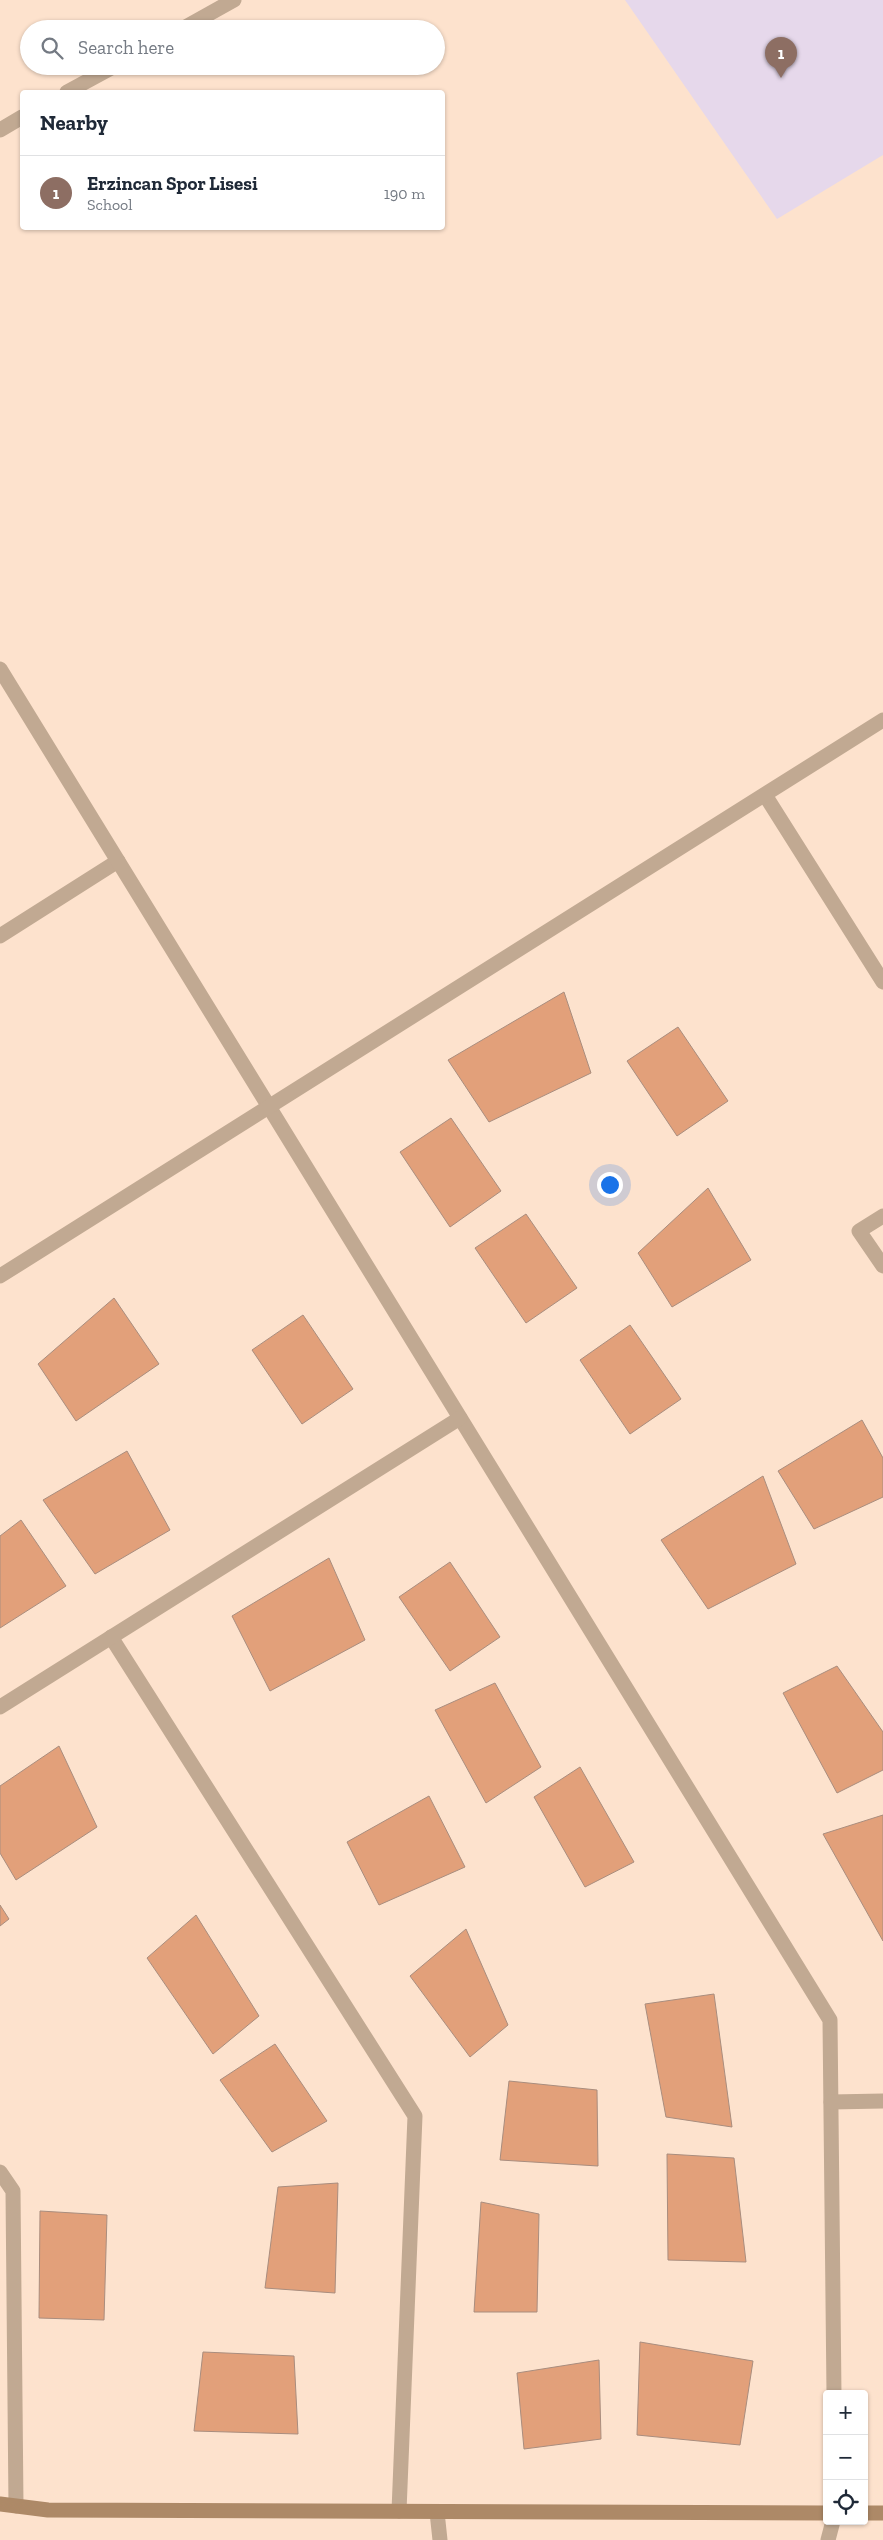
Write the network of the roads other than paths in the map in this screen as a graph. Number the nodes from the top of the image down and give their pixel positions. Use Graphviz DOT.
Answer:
graph roads {
  1 [pos="234,0"];
  2 [pos="198,20"];
  3 [pos="98,75"];
  4 [pos="71,90"];
  5 [pos="20,118"];
  6 [pos="0,130"];
  7 [pos="0,669"];
  8 [pos="883,720"];
  9 [pos="765,795"];
  10 [pos="118,861"];
  11 [pos="0,936"];
  12 [pos="883,982"];
  13 [pos="268,1106"];
  14 [pos="883,1216"];
  15 [pos="883,1266"];
  16 [pos="0,1276"];
  17 [pos="460,1418"];
  18 [pos="111,1637"];
  19 [pos="0,1707"];
  20 [pos="883,2101"];
  21 [pos="830,2102"];
  22 [pos="0,2172"];
  23 [pos="834,2390"];
  24 [pos="0,2504"];
  25 [pos="16,2506"];
  26 [pos="399,2511"];
  27 [pos="437,2512"];
  28 [pos="823,2513"];
  29 [pos="868,2513"];
  30 [pos="883,2513"];
  31 [pos="832,2525"];
  32 [pos="440,2540"];
  33 [pos="828,2540"];
  1 -- 2 [label="street"];
  3 -- 4 [label="street"];
  5 -- 6 [label="street"];
  7 -- 10 [label="street"];
  8 -- 9 [label="street"];
  9 -- 12 [label="street"];
  9 -- 13 [label="street"];
  10 -- 11 [label="street"];
  10 -- 13 [label="street"];
  13 -- 16 [label="street"];
  13 -- 17 [label="street"];
  14 -- 15 [label="street"];
  17 -- 18 [label="street"];
  17 -- 21 [label="street"];
  18 -- 19 [label="street"];
  18 -- 26 [label="street"];
  20 -- 21 [label="street"];
  21 -- 23 [label="street"];
  22 -- 25 [label="street"];
  24 -- 25 [label="street"];
  25 -- 26 [label="street"];
  26 -- 27 [label="street"];
  27 -- 28 [label="street"];
  27 -- 32 [label="street"];
  29 -- 30 [label="street"];
  31 -- 33 [label="street"];
}
